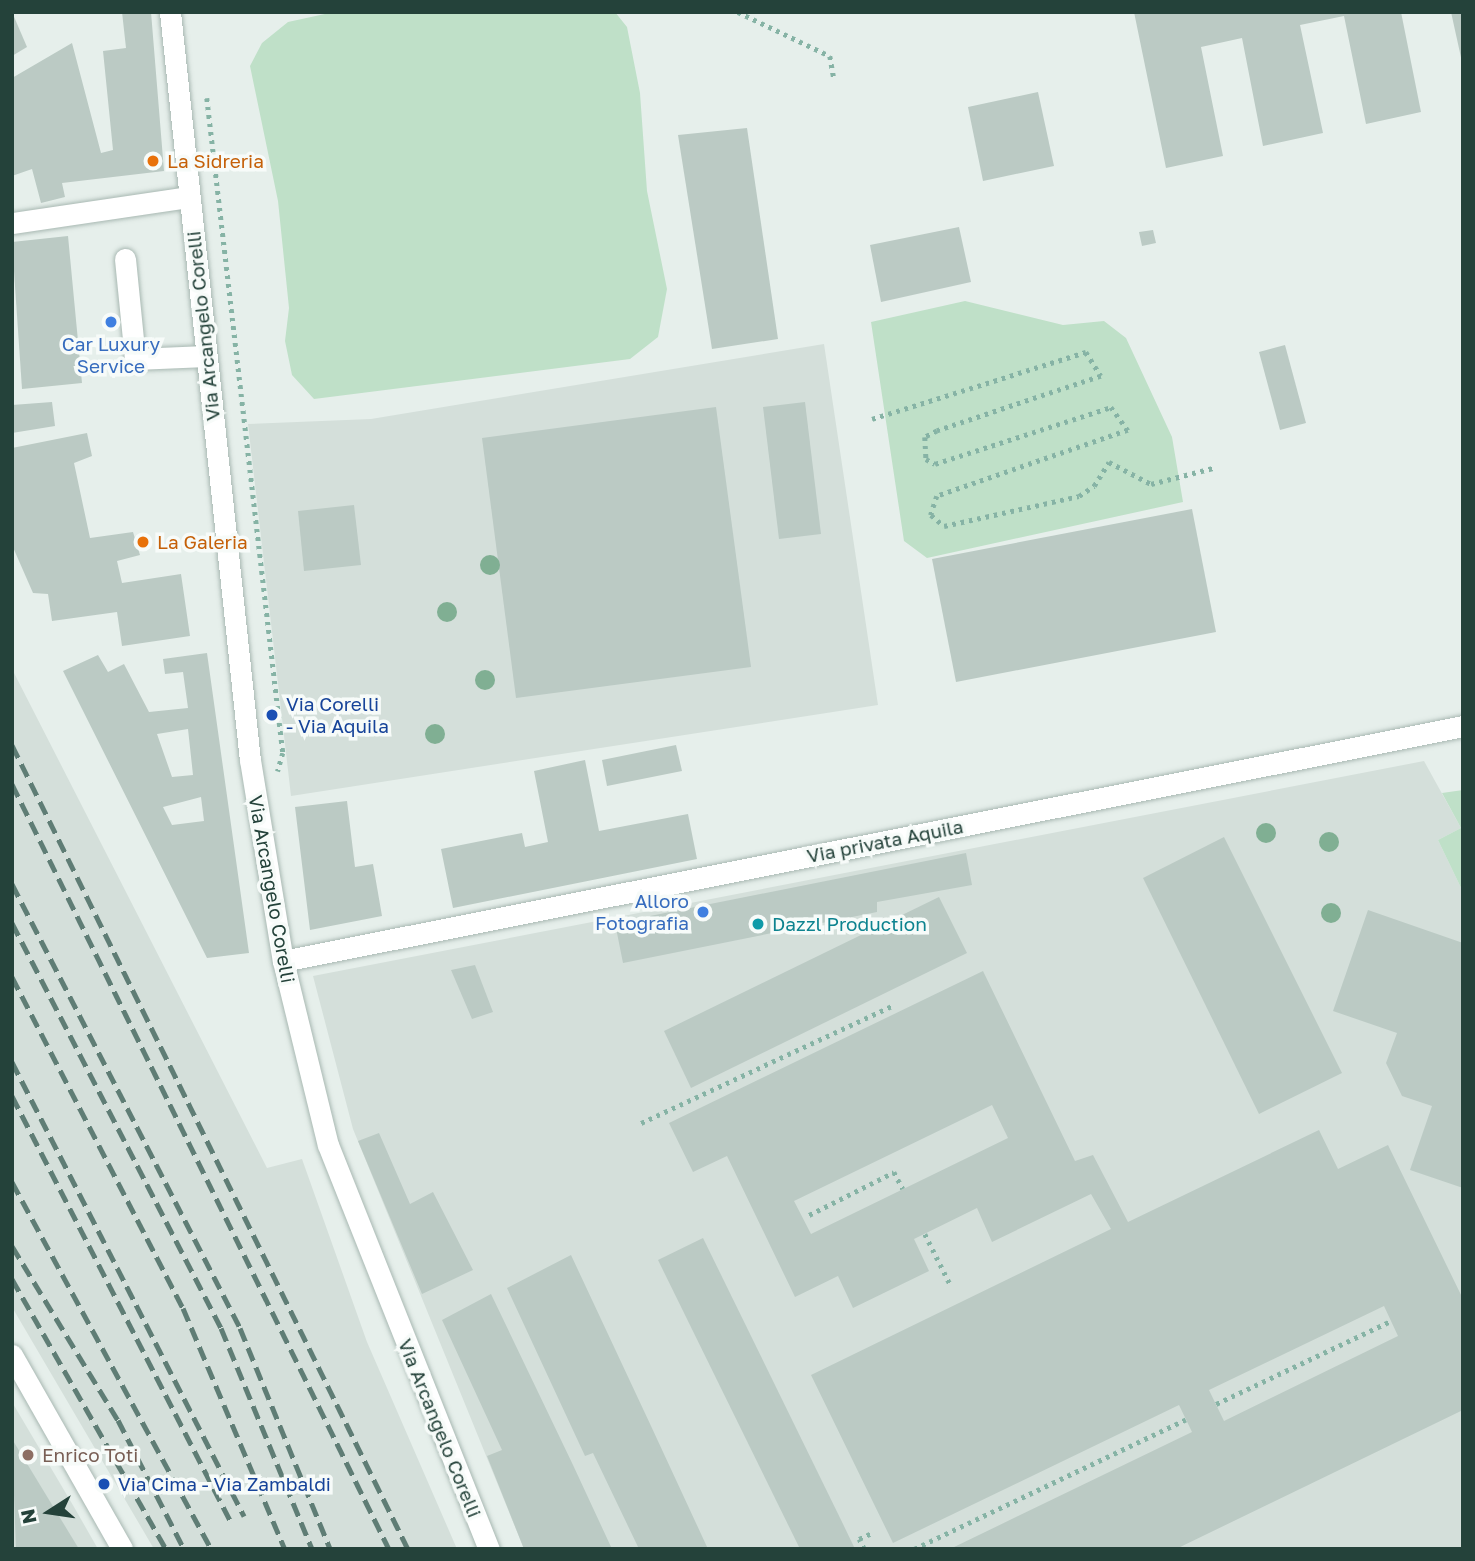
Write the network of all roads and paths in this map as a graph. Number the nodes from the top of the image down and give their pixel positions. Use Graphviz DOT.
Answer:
graph roads {
  1 [pos="738,12"];
  2 [pos="174,13"];
  3 [pos="834,79"];
  4 [pos="206,86"];
  5 [pos="189,197"];
  6 [pos="12,223"];
  7 [pos="125,259"];
  8 [pos="206,356"];
  9 [pos="872,419"];
  10 [pos="1213,468"];
  11 [pos="1463,726"];
  12 [pos="276,779"];
  13 [pos="283,961"];
  14 [pos="894,1005"];
  15 [pos="641,1123"];
  16 [pos="903,1189"];
  17 [pos="809,1215"];
  18 [pos="925,1234"];
  19 [pos="950,1284"];
  20 [pos="1391,1321"];
  21 [pos="12,1354"];
  22 [pos="1216,1404"];
  23 [pos="1186,1419"];
  24 [pos="872,1533"];
  25 [pos="122,1549"];
  26 [pos="489,1549"];
  27 [pos="864,1549"];
  28 [pos="914,1549"];
  1 -- 3 [label="path"];
  2 -- 5 [label="street, Via Arcangelo Corelli"];
  4 -- 12 [label="path"];
  5 -- 6 [label="street"];
  5 -- 8 [label="street, Via Arcangelo Corelli"];
  7 -- 8 [label="street"];
  8 -- 13 [label="street, Via Arcangelo Corelli"];
  9 -- 10 [label="path"];
  11 -- 13 [label="street, Via privata Aquila"];
  13 -- 26 [label="street, Via Arcangelo Corelli"];
  14 -- 15 [label="path"];
  16 -- 17 [label="path"];
  18 -- 19 [label="path"];
  20 -- 22 [label="path"];
  21 -- 25 [label="street"];
  23 -- 28 [label="path"];
  24 -- 27 [label="path"];
}
